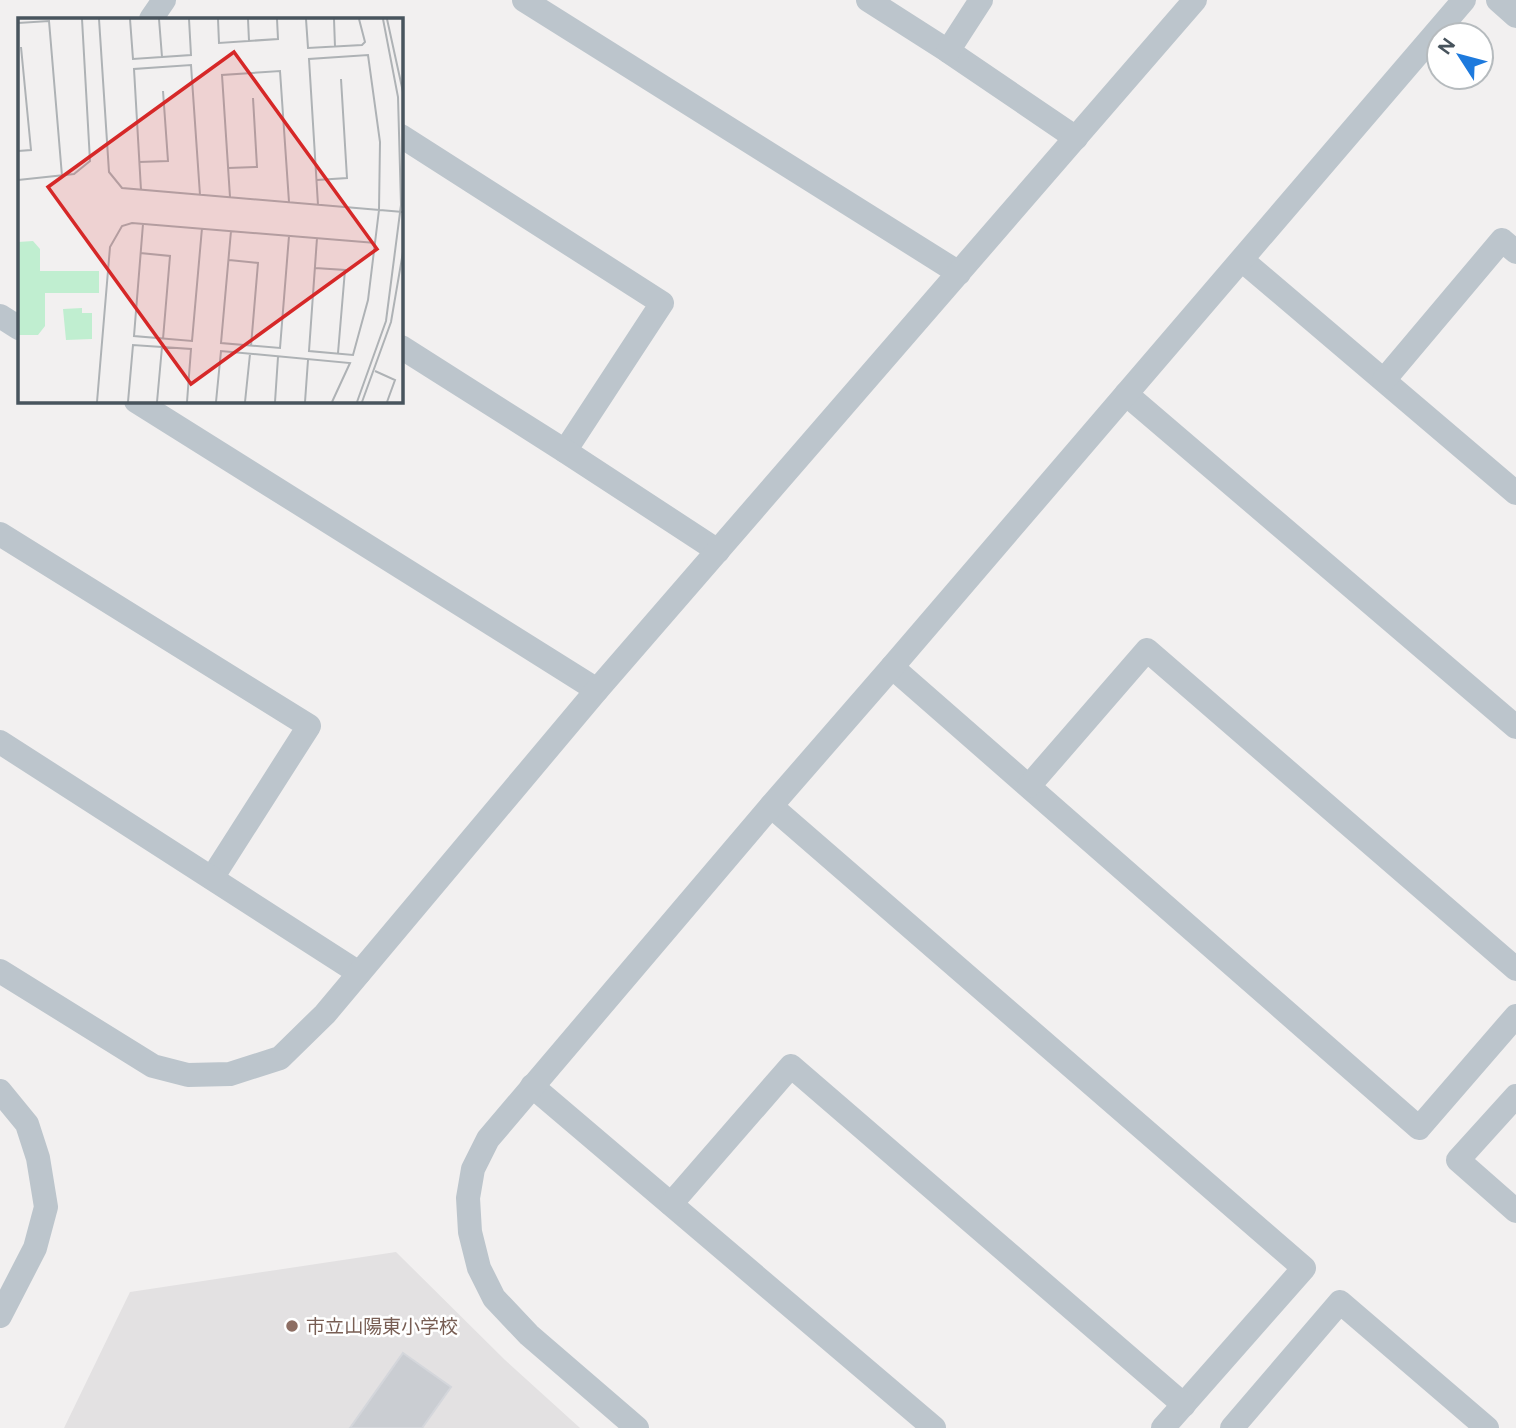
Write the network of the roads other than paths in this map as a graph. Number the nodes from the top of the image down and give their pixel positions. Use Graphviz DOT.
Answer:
graph roads {
  1 [pos="164,0"];
  2 [pos="524,0"];
  3 [pos="867,0"];
  4 [pos="981,0"];
  5 [pos="1195,0"];
  6 [pos="1464,0"];
  7 [pos="1498,0"];
  8 [pos="1516,16"];
  9 [pos="152,18"];
  10 [pos="948,51"];
  11 [pos="402,137"];
  12 [pos="1076,138"];
  13 [pos="1516,252"];
  14 [pos="1242,260"];
  15 [pos="958,273"];
  16 [pos="0,316"];
  17 [pos="18,327"];
  18 [pos="402,348"];
  19 [pos="1384,380"];
  20 [pos="1126,394"];
  21 [pos="138,402"];
  22 [pos="565,451"];
  23 [pos="1516,493"];
  24 [pos="0,534"];
  25 [pos="718,551"];
  26 [pos="892,667"];
  27 [pos="597,690"];
  28 [pos="1516,727"];
  29 [pos="0,742"];
  30 [pos="1029,786"];
  31 [pos="771,806"];
  32 [pos="212,878"];
  33 [pos="1516,969"];
  34 [pos="0,971"];
  35 [pos="359,973"];
  36 [pos="1516,1016"];
  37 [pos="532,1086"];
  38 [pos="0,1091"];
  39 [pos="1516,1096"];
  40 [pos="671,1204"];
  41 [pos="1516,1211"];
  42 [pos="0,1316"];
  43 [pos="1184,1405"];
  44 [pos="637,1428"];
  45 [pos="934,1428"];
  46 [pos="1163,1428"];
  47 [pos="1232,1428"];
  48 [pos="1487,1428"];
  1 -- 9 [label="street"];
  2 -- 15 [label="street"];
  3 -- 10 [label="street"];
  4 -- 10 [label="street"];
  5 -- 12 [label="street"];
  6 -- 14 [label="street"];
  7 -- 8 [label="street"];
  10 -- 12 [label="street"];
  11 -- 22 [label="street"];
  12 -- 15 [label="street"];
  13 -- 19 [label="street"];
  14 -- 19 [label="street"];
  14 -- 20 [label="street"];
  15 -- 25 [label="street"];
  16 -- 17 [label="street"];
  18 -- 22 [label="street"];
  19 -- 23 [label="street"];
  20 -- 26 [label="street"];
  20 -- 28 [label="street"];
  21 -- 27 [label="street"];
  22 -- 25 [label="street"];
  24 -- 32 [label="street"];
  25 -- 27 [label="street"];
  26 -- 30 [label="street"];
  26 -- 31 [label="street"];
  27 -- 35 [label="street"];
  29 -- 32 [label="street"];
  30 -- 33 [label="street"];
  30 -- 36 [label="street"];
  31 -- 37 [label="street"];
  31 -- 43 [label="street"];
  32 -- 35 [label="street"];
  34 -- 35 [label="street"];
  37 -- 40 [label="street"];
  37 -- 44 [label="street"];
  38 -- 42 [label="street"];
  39 -- 41 [label="street"];
  40 -- 43 [label="street"];
  40 -- 45 [label="street"];
  43 -- 46 [label="street"];
  47 -- 48 [label="street"];
}
